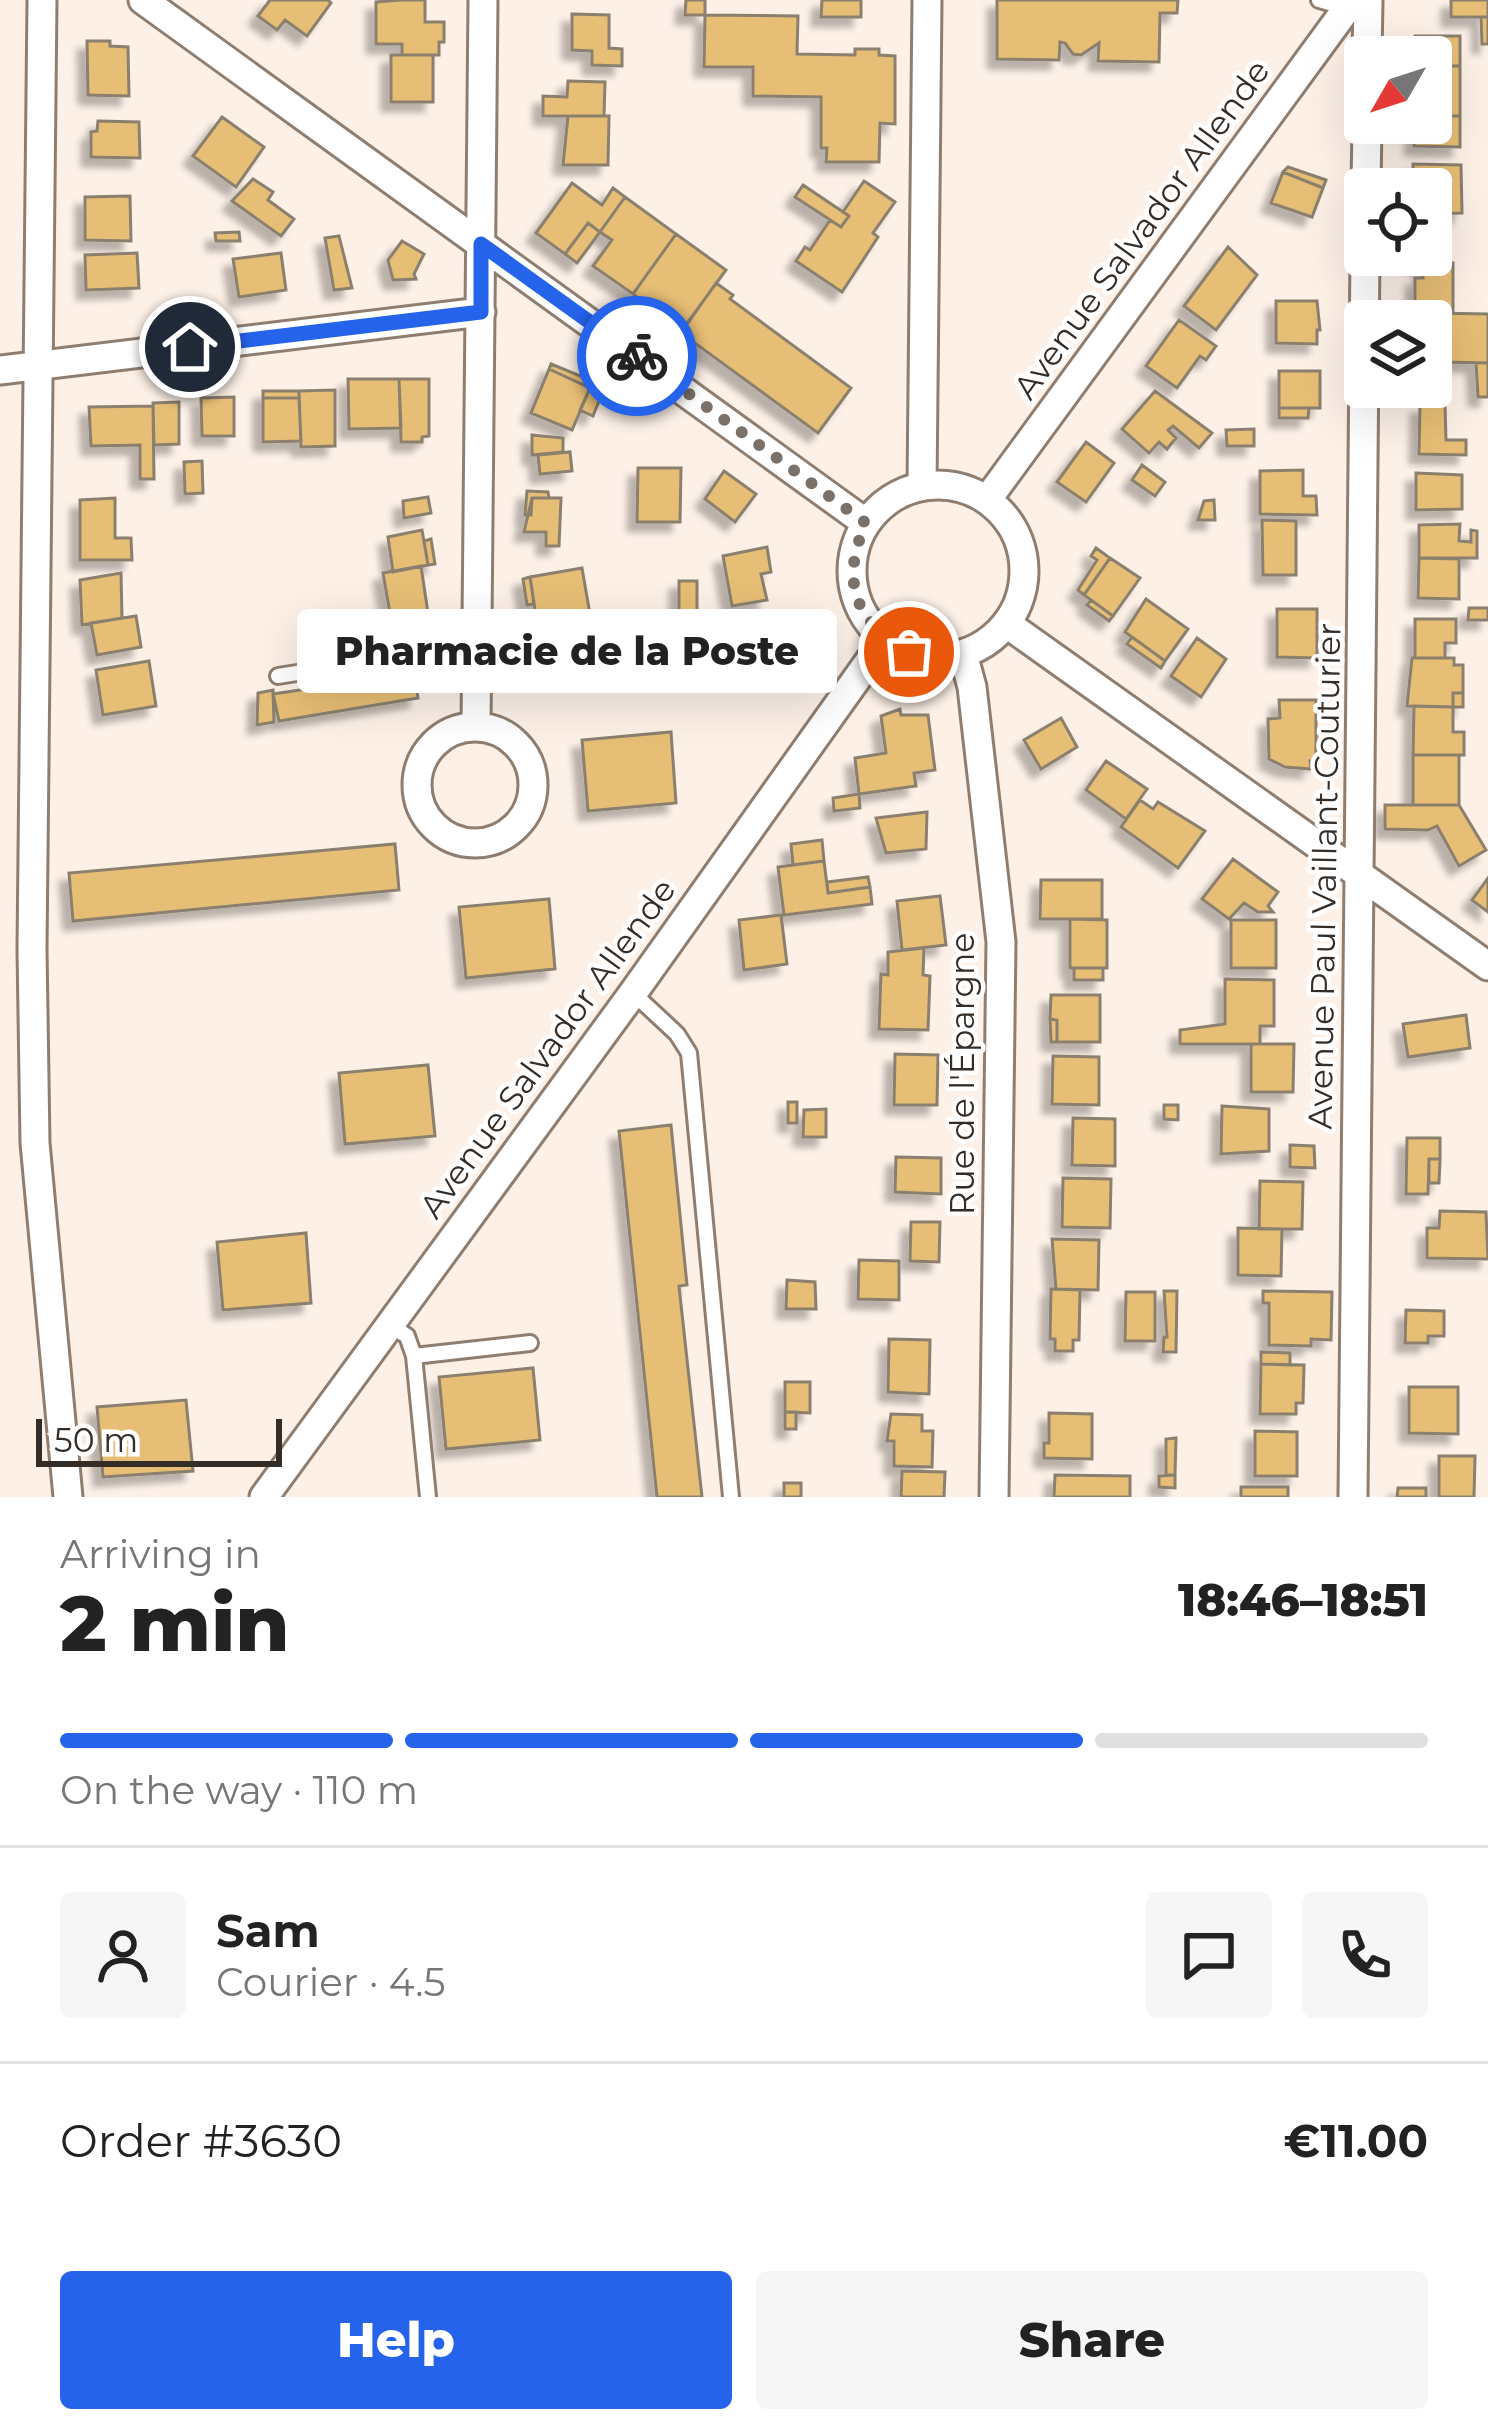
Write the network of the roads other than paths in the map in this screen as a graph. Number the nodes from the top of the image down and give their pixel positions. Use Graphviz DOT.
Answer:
graph roads {
  1 [pos="42,0"];
  2 [pos="143,0"];
  3 [pos="483,0"];
  4 [pos="927,0"];
  5 [pos="1347,2"];
  6 [pos="1359,36"];
  7 [pos="481,244"];
  8 [pos="1365,276"];
  9 [pos="481,312"];
  10 [pos="38,365"];
  11 [pos="0,370"];
  12 [pos="922,486"];
  13 [pos="987,500"];
  14 [pos="866,523"];
  15 [pos="1007,624"];
  16 [pos="885,639"];
  17 [pos="477,644"];
  18 [pos="963,654"];
  19 [pos="278,676"];
  20 [pos="476,726"];
  21 [pos="1360,874"];
  22 [pos="1488,966"];
  23 [pos="633,993"];
  24 [pos="390,1325"];
  25 [pos="530,1343"];
  26 [pos="414,1355"];
  27 [pos="68,1497"];
  28 [pos="264,1497"];
  29 [pos="428,1497"];
  30 [pos="731,1497"];
  31 [pos="994,1497"];
  32 [pos="1353,1497"];
  1 -- 10 [label="street"];
  2 -- 7 [label="street"];
  3 -- 7 [label="street"];
  4 -- 12 [label="street"];
  5 -- 6 [label="street"];
  5 -- 13 [label="street, Avenue Salvador Allende"];
  7 -- 9 [label="street"];
  7 -- 14 [label="street"];
  8 -- 21 [label="street, Avenue Paul Vaillant-Couturier"];
  9 -- 10 [label="street"];
  9 -- 17 [label="street"];
  10 -- 11 [label="street"];
  10 -- 27 [label="street"];
  12 -- 13 [label="street"];
  12 -- 14 [label="street"];
  13 -- 15 [label="street"];
  14 -- 16 [label="street"];
  15 -- 18 [label="street"];
  15 -- 21 [label="street"];
  16 -- 18 [label="street"];
  16 -- 23 [label="street, Avenue Salvador Allende"];
  17 -- 19 [label="lane"];
  17 -- 20 [label="street"];
  18 -- 31 [label="street, Rue de l'Épargne"];
  20 -- 20 [label="street"];
  21 -- 22 [label="street"];
  21 -- 32 [label="street, Avenue Paul Vaillant-Couturier"];
  23 -- 24 [label="street, Avenue Salvador Allende"];
  23 -- 30 [label="lane"];
  24 -- 26 [label="lane"];
  24 -- 28 [label="street, Avenue Salvador Allende"];
  25 -- 26 [label="lane"];
  26 -- 29 [label="lane"];
}
